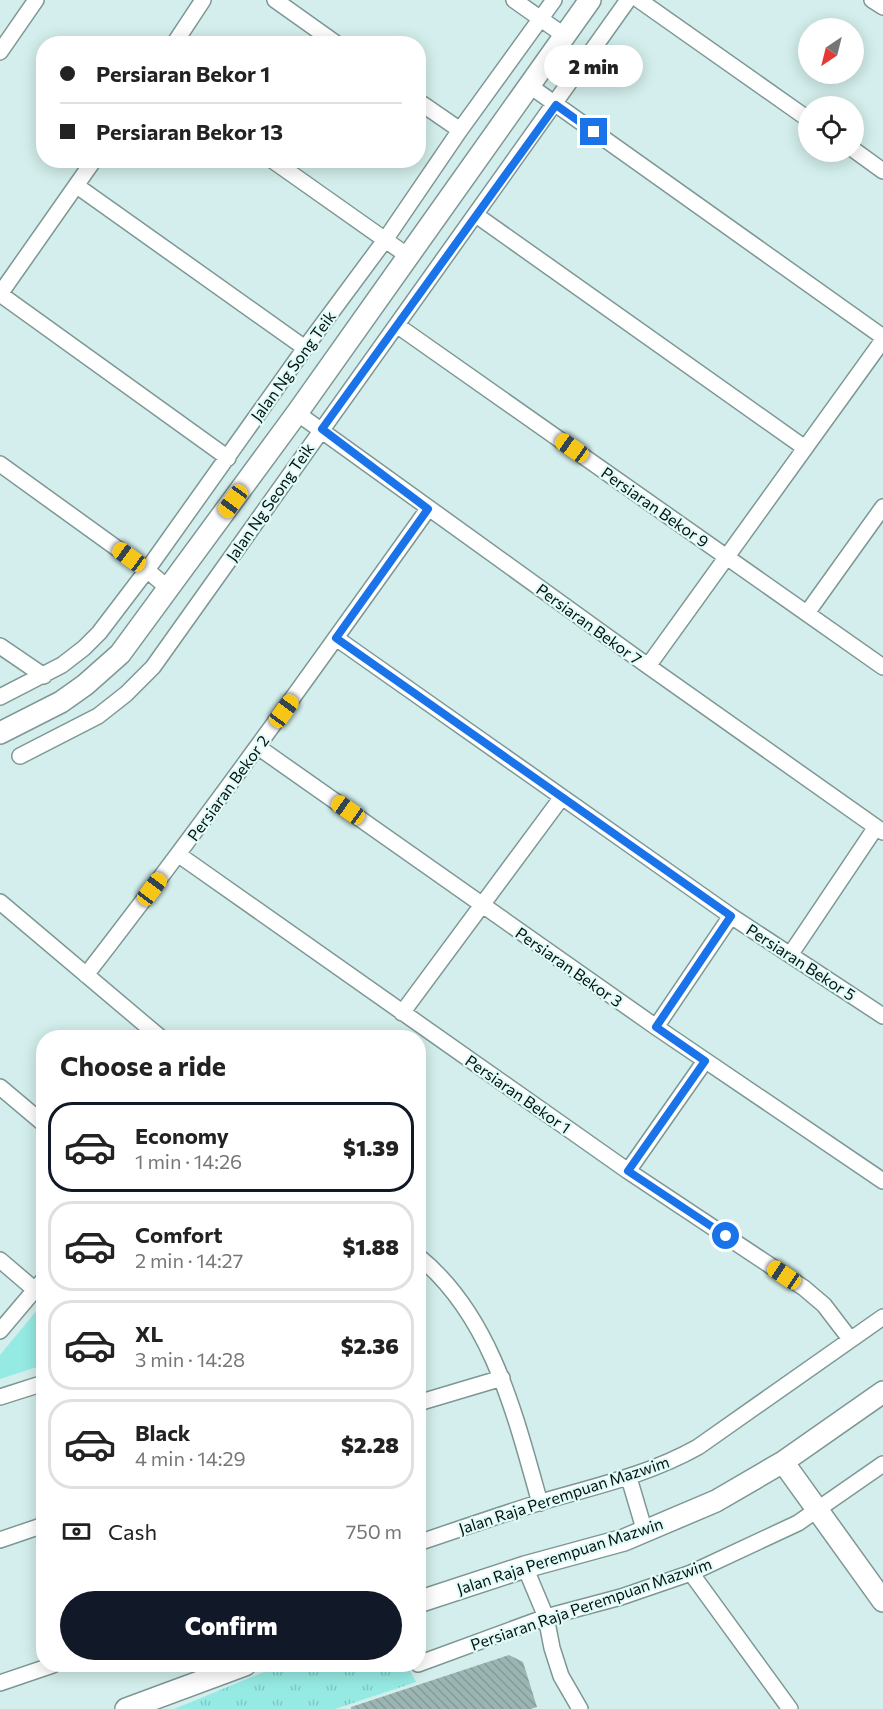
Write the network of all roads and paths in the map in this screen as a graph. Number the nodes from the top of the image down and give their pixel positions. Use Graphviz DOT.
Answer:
graph roads {
  1 [pos="36,0"];
  2 [pos="203,0"];
  3 [pos="275,0"];
  4 [pos="514,0"];
  5 [pos="554,0"];
  6 [pos="590,0"];
  7 [pos="628,0"];
  8 [pos="639,0"];
  9 [pos="872,0"];
  10 [pos="883,8"];
  11 [pos="540,19"];
  12 [pos="179,36"];
  13 [pos="326,36"];
  14 [pos="565,36"];
  15 [pos="0,52"];
  16 [pos="530,86"];
  17 [pos="556,105"];
  18 [pos="426,107"];
  19 [pos="798,111"];
  20 [pos="460,130"];
  21 [pos="864,157"];
  22 [pos="89,168"];
  23 [pos="283,168"];
  24 [pos="883,171"];
  25 [pos="77,186"];
  26 [pos="476,214"];
  27 [pos="385,240"];
  28 [pos="408,256"];
  29 [pos="0,294"];
  30 [pos="398,326"];
  31 [pos="883,339"];
  32 [pos="305,348"];
  33 [pos="297,413"];
  34 [pos="322,429"];
  35 [pos="805,448"];
  36 [pos="228,458"];
  37 [pos="0,464"];
  38 [pos="883,507"];
  39 [pos="428,509"];
  40 [pos="726,557"];
  41 [pos="147,570"];
  42 [pos="169,589"];
  43 [pos="807,613"];
  44 [pos="336,638"];
  45 [pos="0,646"];
  46 [pos="648,666"];
  47 [pos="883,667"];
  48 [pos="44,676"];
  49 [pos="0,697"];
  50 [pos="0,733"];
  51 [pos="258,747"];
  52 [pos="20,756"];
  53 [pos="562,797"];
  54 [pos="880,830"];
  55 [pos="179,855"];
  56 [pos="0,902"];
  57 [pos="482,907"];
  58 [pos="731,916"];
  59 [pos="790,955"];
  60 [pos="86,975"];
  61 [pos="402,1013"];
  62 [pos="883,1017"];
  63 [pos="656,1027"];
  64 [pos="150,1030"];
  65 [pos="705,1061"];
  66 [pos="0,1087"];
  67 [pos="36,1117"];
  68 [pos="628,1171"];
  69 [pos="883,1181"];
  70 [pos="0,1260"];
  71 [pos="426,1264"];
  72 [pos="36,1282"];
  73 [pos="36,1288"];
  74 [pos="883,1317"];
  75 [pos="0,1331"];
  76 [pos="850,1339"];
  77 [pos="502,1377"];
  78 [pos="36,1386"];
  79 [pos="883,1392"];
  80 [pos="0,1397"];
  81 [pos="426,1401"];
  82 [pos="783,1462"];
  83 [pos="883,1464"];
  84 [pos="629,1478"];
  85 [pos="540,1503"];
  86 [pos="817,1510"];
  87 [pos="36,1529"];
  88 [pos="645,1532"];
  89 [pos="0,1540"];
  90 [pos="426,1540"];
  91 [pos="525,1567"];
  92 [pos="692,1573"];
  93 [pos="426,1599"];
  94 [pos="883,1601"];
  95 [pos="546,1617"];
  96 [pos="426,1661"];
  97 [pos="36,1671"];
  98 [pos="226,1672"];
  99 [pos="0,1683"];
  100 [pos="126,1709"];
  101 [pos="580,1709"];
  102 [pos="790,1709"];
  1 -- 15 [label="street"];
  2 -- 12 [label="street"];
  3 -- 13 [label="street"];
  4 -- 11 [label="street"];
  5 -- 11 [label="street, Jalan Ng Song Teik"];
  6 -- 14 [label="main road, Jalan Ng Seong Teik"];
  7 -- 17 [label="street, Jalan Ng Seong Teik"];
  8 -- 19 [label="street"];
  9 -- 10 [label="street"];
  11 -- 14 [label="street"];
  11 -- 20 [label="street, Jalan Ng Song Teik"];
  14 -- 16 [label="main road, Jalan Ng Seong Teik"];
  16 -- 17 [label="street"];
  16 -- 28 [label="main road, Jalan Ng Seong Teik"];
  17 -- 26 [label="street, Jalan Ng Seong Teik"];
  17 -- 31 [label="street"];
  18 -- 20 [label="street"];
  20 -- 27 [label="street, Jalan Ng Song Teik"];
  21 -- 24 [label="street"];
  22 -- 25 [label="street"];
  23 -- 27 [label="street"];
  25 -- 29 [label="street"];
  25 -- 32 [label="street"];
  26 -- 30 [label="street, Jalan Ng Seong Teik"];
  26 -- 35 [label="street"];
  27 -- 28 [label="street"];
  27 -- 32 [label="street, Jalan Ng Song Teik"];
  28 -- 33 [label="main road, Jalan Ng Seong Teik"];
  29 -- 36 [label="street"];
  30 -- 34 [label="street, Jalan Ng Seong Teik"];
  30 -- 40 [label="street, Persiaran Bekor 9"];
  31 -- 35 [label="street"];
  32 -- 36 [label="street, Jalan Ng Song Teik"];
  33 -- 34 [label="street, Persiaran Bekor 7"];
  33 -- 42 [label="main road, Jalan Ng Seong Teik"];
  34 -- 39 [label="street, Persiaran Bekor 7"];
  34 -- 52 [label="street, Jalan Ng Seong Teik"];
  35 -- 40 [label="street"];
  36 -- 41 [label="street, Jalan Ng Song Teik"];
  37 -- 41 [label="street"];
  38 -- 43 [label="street"];
  39 -- 44 [label="street, Persiaran Bekor 2"];
  39 -- 46 [label="street, Persiaran Bekor 7"];
  40 -- 43 [label="street, Persiaran Bekor 9"];
  40 -- 46 [label="street"];
  41 -- 42 [label="street"];
  41 -- 48 [label="street, Jalan Ng Song Teik"];
  42 -- 50 [label="main road, Jalan Ng Seong Teik"];
  43 -- 47 [label="street, Persiaran Bekor 9"];
  44 -- 51 [label="street, Persiaran Bekor 2"];
  44 -- 53 [label="street, Persiaran Bekor 5"];
  45 -- 48 [label="street"];
  46 -- 54 [label="street, Persiaran Bekor 7"];
  48 -- 49 [label="street, Jalan Ng Song Teik"];
  51 -- 55 [label="street, Persiaran Bekor 2"];
  51 -- 57 [label="street, Persiaran Bekor 3"];
  53 -- 57 [label="street"];
  53 -- 58 [label="street, Persiaran Bekor 5"];
  54 -- 59 [label="street"];
  55 -- 60 [label="street, Persiaran Bekor 2"];
  55 -- 61 [label="street, Persiaran Bekor 1"];
  56 -- 60 [label="street"];
  57 -- 61 [label="street"];
  57 -- 63 [label="street, Persiaran Bekor 3"];
  58 -- 59 [label="street, Persiaran Bekor 5"];
  58 -- 63 [label="street"];
  59 -- 62 [label="street, Persiaran Bekor 5"];
  60 -- 64 [label="street"];
  61 -- 68 [label="street, Persiaran Bekor 1"];
  63 -- 65 [label="street, Persiaran Bekor 3"];
  65 -- 68 [label="street"];
  65 -- 69 [label="street, Persiaran Bekor 3"];
  66 -- 67 [label="street"];
  68 -- 76 [label="street, Persiaran Bekor 1"];
  70 -- 72 [label="street"];
  71 -- 77 [label="street"];
  73 -- 75 [label="street"];
  74 -- 76 [label="street, Jalan Raja Perempuan Mazwim"];
  76 -- 84 [label="street, Jalan Raja Perempuan Mazwim"];
  77 -- 81 [label="street"];
  77 -- 85 [label="street"];
  78 -- 80 [label="street"];
  79 -- 82 [label="main road, Jalan Raja Perempuan Mazwin"];
  82 -- 86 [label="main road"];
  82 -- 88 [label="main road, Jalan Raja Perempuan Mazwin"];
  83 -- 86 [label="street, Persiaran Raja Perempuan Mazwim"];
  84 -- 85 [label="street, Jalan Raja Perempuan Mazwim"];
  84 -- 88 [label="street"];
  85 -- 90 [label="street, Jalan Raja Perempuan Mazwim"];
  86 -- 92 [label="street, Persiaran Raja Perempuan Mazwim"];
  86 -- 94 [label="main road"];
  87 -- 89 [label="street"];
  88 -- 91 [label="main road, Jalan Raja Perempuan Mazwin"];
  91 -- 93 [label="main road, Jalan Raja Perempuan Mazwin"];
  91 -- 95 [label="street"];
  92 -- 95 [label="street, Persiaran Raja Perempuan Mazwim"];
  92 -- 102 [label="street"];
  95 -- 96 [label="street, Persiaran Raja Perempuan Mazwim"];
  95 -- 101 [label="street"];
  97 -- 99 [label="street"];
  98 -- 100 [label="main road"];
}
